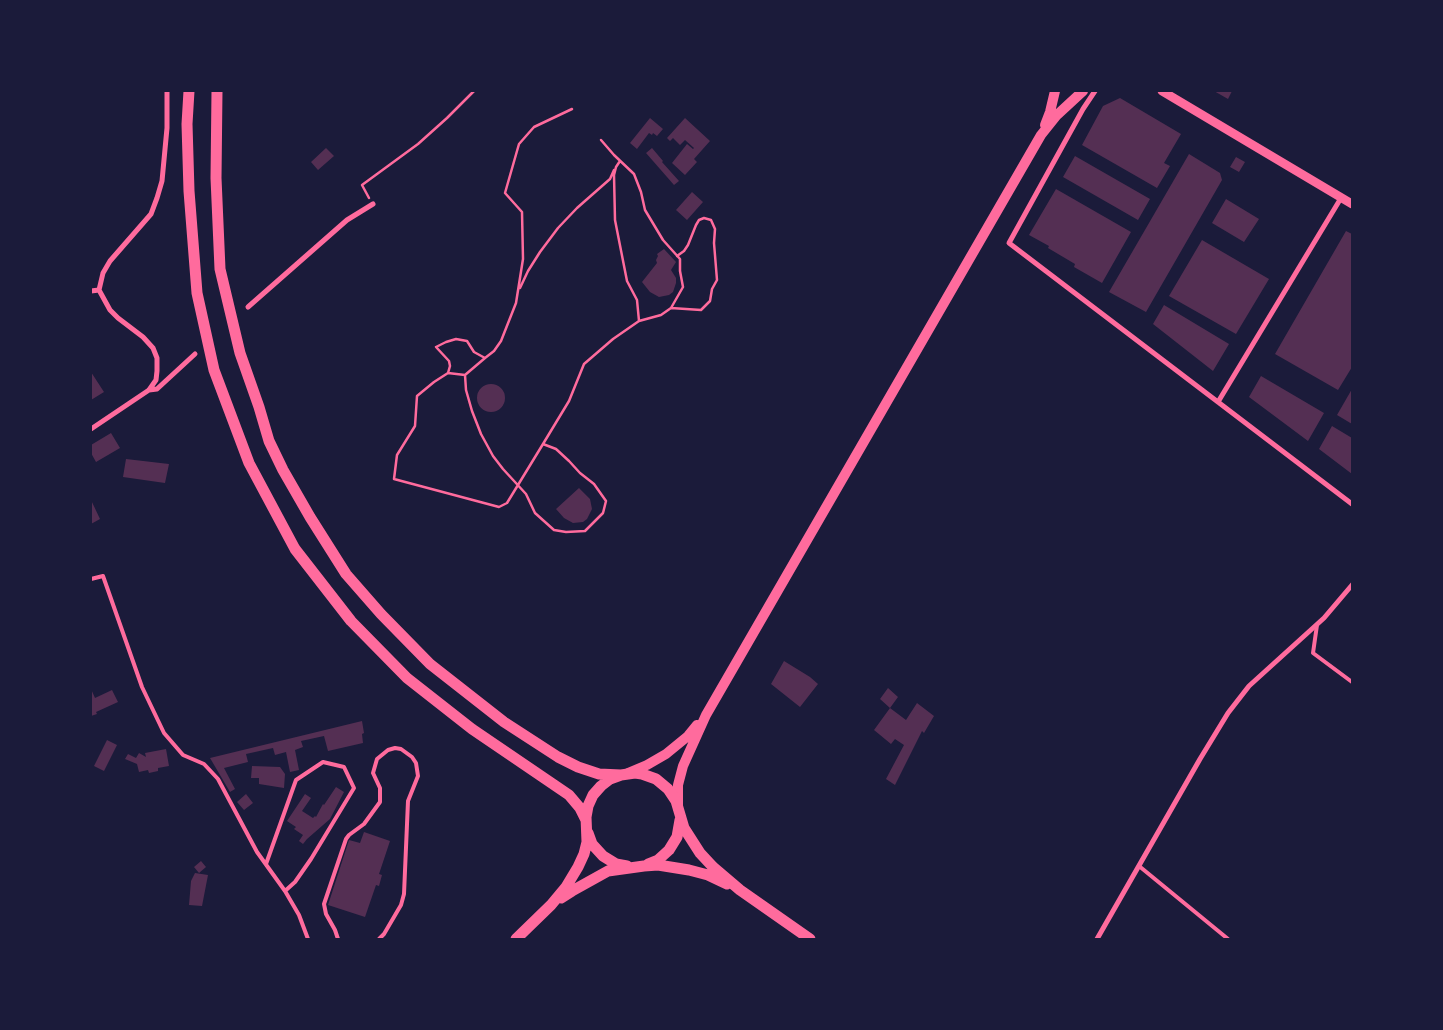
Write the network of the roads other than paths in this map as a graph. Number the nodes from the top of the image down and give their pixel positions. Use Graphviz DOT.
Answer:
graph roads {
  1 [pos="167,91"];
  2 [pos="189,91"];
  3 [pos="217,91"];
  4 [pos="1055,91"];
  5 [pos="1083,91"];
  6 [pos="1095,91"];
  7 [pos="1162,91"];
  8 [pos="1041,135"];
  9 [pos="1341,198"];
  10 [pos="373,204"];
  11 [pos="1352,204"];
  12 [pos="91,290"];
  13 [pos="99,290"];
  14 [pos="248,307"];
  15 [pos="195,354"];
  16 [pos="150,390"];
  17 [pos="1218,402"];
  18 [pos="91,429"];
  19 [pos="1352,504"];
  20 [pos="91,578"];
  21 [pos="1352,585"];
  22 [pos="1317,625"];
  23 [pos="1352,682"];
  24 [pos="706,715"];
  25 [pos="624,774"];
  26 [pos="679,811"];
  27 [pos="586,825"];
  28 [pos="266,864"];
  29 [pos="644,866"];
  30 [pos="1139,866"];
  31 [pos="631,867"];
  32 [pos="740,890"];
  33 [pos="285,891"];
  34 [pos="551,905"];
  35 [pos="308,939"];
  36 [pos="338,939"];
  37 [pos="380,939"];
  38 [pos="516,939"];
  39 [pos="810,939"];
  40 [pos="1097,939"];
  41 [pos="1228,939"];
  1 -- 13 [label="street"];
  2 -- 27 [label="main road"];
  3 -- 25 [label="main road"];
  4 -- 8 [label="main road"];
  5 -- 8 [label="main road"];
  6 -- 17 [label="street"];
  7 -- 9 [label="street"];
  8 -- 24 [label="main road"];
  9 -- 11 [label="street"];
  9 -- 17 [label="street"];
  10 -- 14 [label="street"];
  12 -- 13 [label="street"];
  13 -- 16 [label="street"];
  15 -- 16 [label="street"];
  16 -- 18 [label="street"];
  17 -- 19 [label="street"];
  20 -- 28 [label="lane"];
  21 -- 22 [label="street"];
  22 -- 23 [label="lane"];
  22 -- 30 [label="street"];
  24 -- 25 [label="main road"];
  24 -- 26 [label="main road"];
  25 -- 26 [label="main road"];
  25 -- 27 [label="main road"];
  26 -- 29 [label="main road"];
  26 -- 32 [label="main road"];
  27 -- 31 [label="main road"];
  27 -- 34 [label="main road"];
  28 -- 33 [label="lane"];
  28 -- 33 [label="lane"];
  29 -- 31 [label="main road"];
  29 -- 32 [label="main road"];
  30 -- 40 [label="street"];
  30 -- 41 [label="lane"];
  31 -- 34 [label="main road"];
  32 -- 39 [label="main road"];
  33 -- 35 [label="lane"];
  34 -- 38 [label="main road"];
  36 -- 37 [label="lane"];
}
